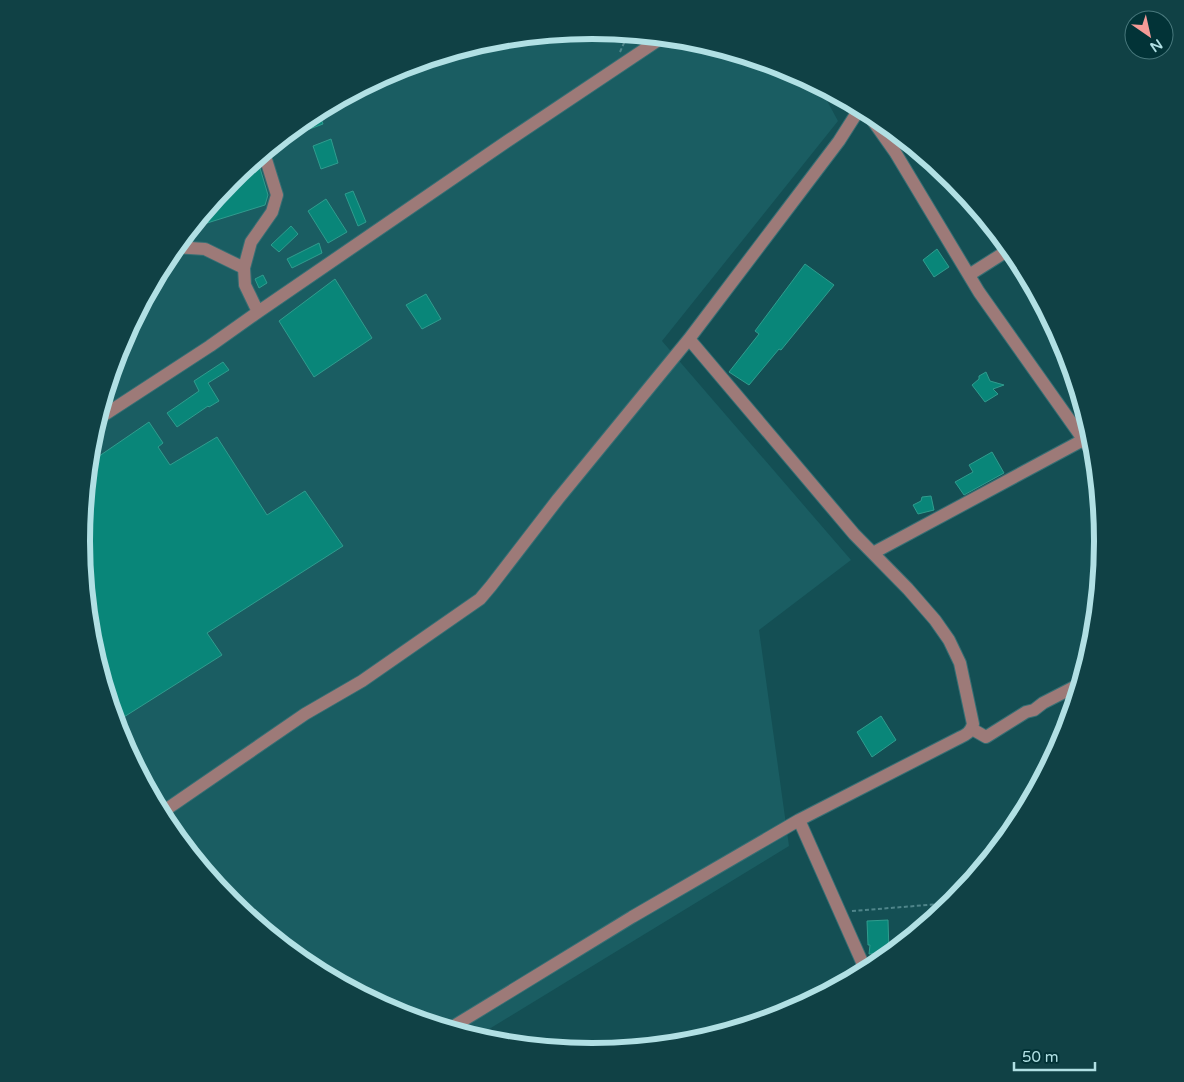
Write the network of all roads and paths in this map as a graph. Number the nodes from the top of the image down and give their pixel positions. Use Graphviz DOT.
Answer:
graph roads {
  1 [pos="654,43"];
  2 [pos="856,114"];
  3 [pos="878,128"];
  4 [pos="266,159"];
  5 [pos="185,248"];
  6 [pos="1003,253"];
  7 [pos="244,268"];
  8 [pos="969,275"];
  9 [pos="258,312"];
  10 [pos="689,339"];
  11 [pos="106,414"];
  12 [pos="1083,440"];
  13 [pos="1085,442"];
  14 [pos="872,553"];
  15 [pos="1072,688"];
  16 [pos="972,729"];
  17 [pos="167,809"];
  18 [pos="799,820"];
  19 [pos="938,904"];
  20 [pos="840,912"];
  21 [pos="863,964"];
  22 [pos="457,1024"];
  1 -- 9 [label="street"];
  2 -- 10 [label="street"];
  3 -- 8 [label="street"];
  4 -- 7 [label="street"];
  5 -- 7 [label="street"];
  6 -- 8 [label="street"];
  7 -- 9 [label="street"];
  8 -- 12 [label="street"];
  9 -- 11 [label="street"];
  10 -- 14 [label="street"];
  10 -- 17 [label="street"];
  12 -- 13 [label="street"];
  12 -- 14 [label="street"];
  14 -- 16 [label="street"];
  15 -- 16 [label="street"];
  16 -- 18 [label="street"];
  18 -- 20 [label="street"];
  18 -- 22 [label="street"];
  19 -- 20 [label="path"];
  20 -- 21 [label="street"];
}
